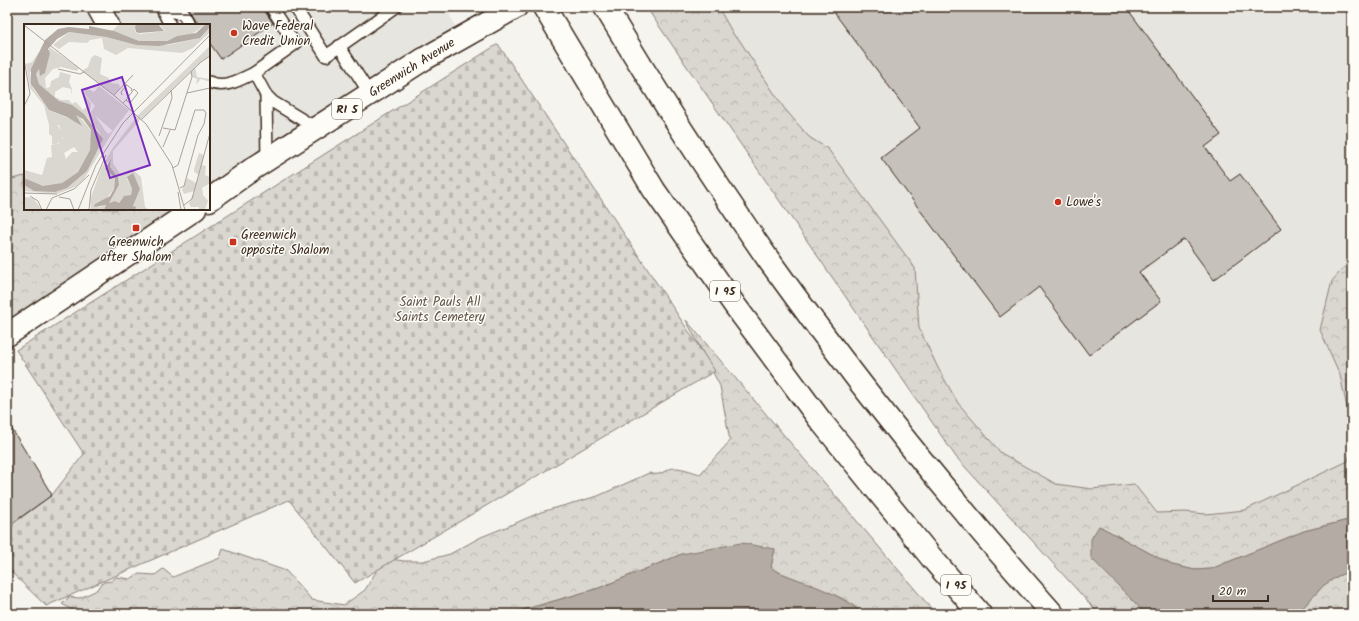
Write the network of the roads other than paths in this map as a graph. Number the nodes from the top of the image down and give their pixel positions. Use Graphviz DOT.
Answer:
graph roads {
  1 [pos="98,7"];
  2 [pos="271,7"];
  3 [pos="396,7"];
  4 [pos="516,7"];
  5 [pos="544,7"];
  6 [pos="605,7"];
  7 [pos="297,8"];
  8 [pos="163,9"];
  9 [pos="188,22"];
  10 [pos="107,24"];
  11 [pos="170,24"];
  12 [pos="339,46"];
  13 [pos="254,73"];
  14 [pos="210,83"];
  15 [pos="370,94"];
  16 [pos="266,95"];
  17 [pos="316,128"];
  18 [pos="267,160"];
  19 [pos="211,195"];
  20 [pos="193,210"];
  21 [pos="7,335"];
  22 [pos="1014,570"];
  23 [pos="980,614"];
  24 [pos="1053,614"];
  25 [pos="1062,614"];
  1 -- 10 [label="main road"];
  2 -- 13 [label="lane"];
  3 -- 12 [label="lane"];
  4 -- 15 [label="main road, Greenwich Avenue / RI 5"];
  5 -- 23 [label="main road, I 95"];
  6 -- 22 [label="main road"];
  7 -- 12 [label="lane"];
  8 -- 9 [label="lane"];
  8 -- 11 [label="lane"];
  12 -- 15 [label="lane"];
  13 -- 14 [label="lane"];
  13 -- 16 [label="lane"];
  15 -- 17 [label="main road, Greenwich Avenue / RI 5"];
  16 -- 17 [label="lane"];
  16 -- 18 [label="lane"];
  17 -- 18 [label="main road, Greenwich Avenue / RI 5"];
  18 -- 19 [label="main road, Greenwich Avenue / RI 5"];
  20 -- 21 [label="main road"];
  22 -- 24 [label="main road"];
  22 -- 25 [label="main road"];
}
